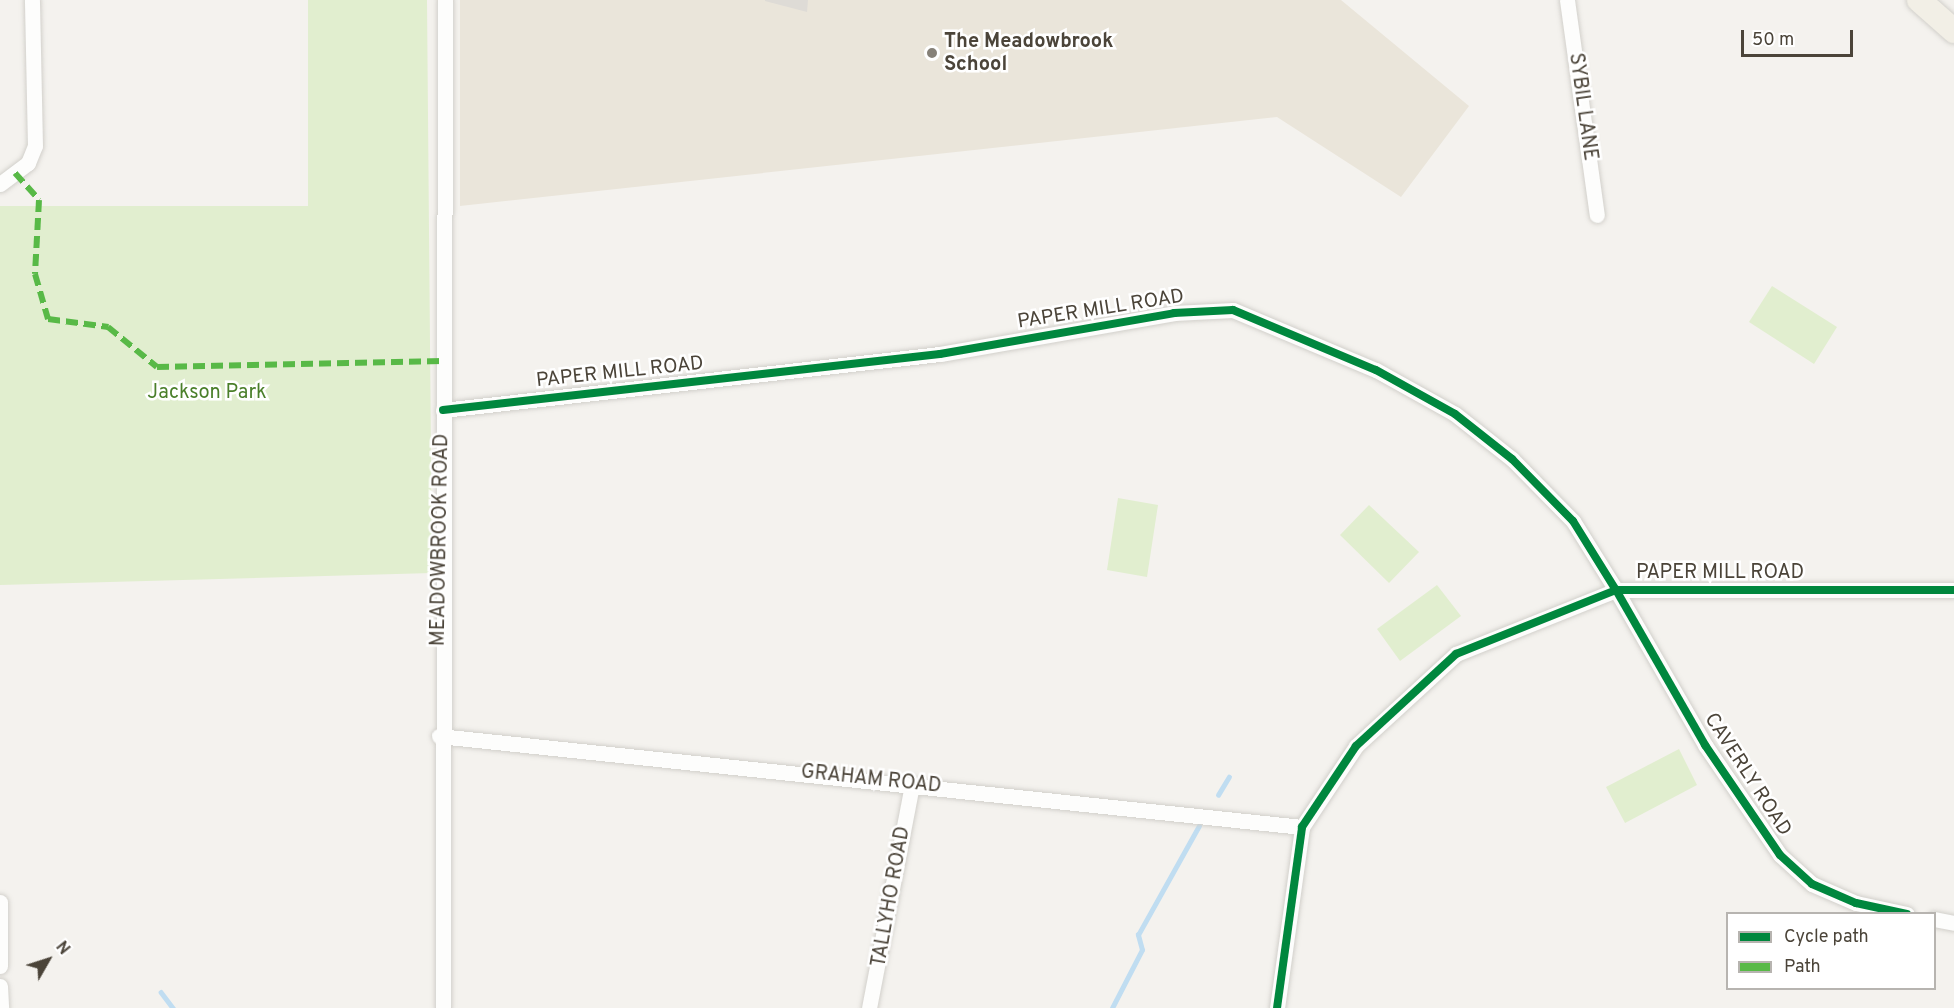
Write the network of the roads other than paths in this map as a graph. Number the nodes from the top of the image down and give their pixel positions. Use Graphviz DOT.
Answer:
graph roads {
  1 [pos="32,0"];
  2 [pos="445,0"];
  3 [pos="1567,0"];
  4 [pos="1919,0"];
  5 [pos="1954,31"];
  6 [pos="0,184"];
  7 [pos="1597,215"];
  8 [pos="443,410"];
  9 [pos="1616,590"];
  10 [pos="1954,590"];
  11 [pos="439,736"];
  12 [pos="912,784"];
  13 [pos="1302,827"];
  14 [pos="0,903"];
  15 [pos="1898,912"];
  16 [pos="1936,919"];
  17 [pos="1954,923"];
  18 [pos="0,966"];
  19 [pos="0,986"];
  20 [pos="1,1008"];
  21 [pos="443,1008"];
  22 [pos="869,1008"];
  23 [pos="1277,1008"];
  1 -- 6 [label="street"];
  2 -- 8 [label="street, MEADOWBROOK ROAD"];
  3 -- 7 [label="street, SYBIL LANE"];
  4 -- 5 [label="main road"];
  8 -- 9 [label="street, PAPER MILL ROAD"];
  8 -- 11 [label="street, MEADOWBROOK ROAD"];
  9 -- 10 [label="street, PAPER MILL ROAD"];
  9 -- 13 [label="street"];
  9 -- 15 [label="street, CAVERLY ROAD"];
  11 -- 12 [label="street, GRAHAM ROAD"];
  11 -- 21 [label="street, MEADOWBROOK ROAD"];
  12 -- 13 [label="street, GRAHAM ROAD"];
  12 -- 22 [label="street, TALLYHO ROAD"];
  13 -- 23 [label="street"];
  14 -- 18 [label="street"];
  16 -- 17 [label="street"];
  19 -- 20 [label="street"];
}
